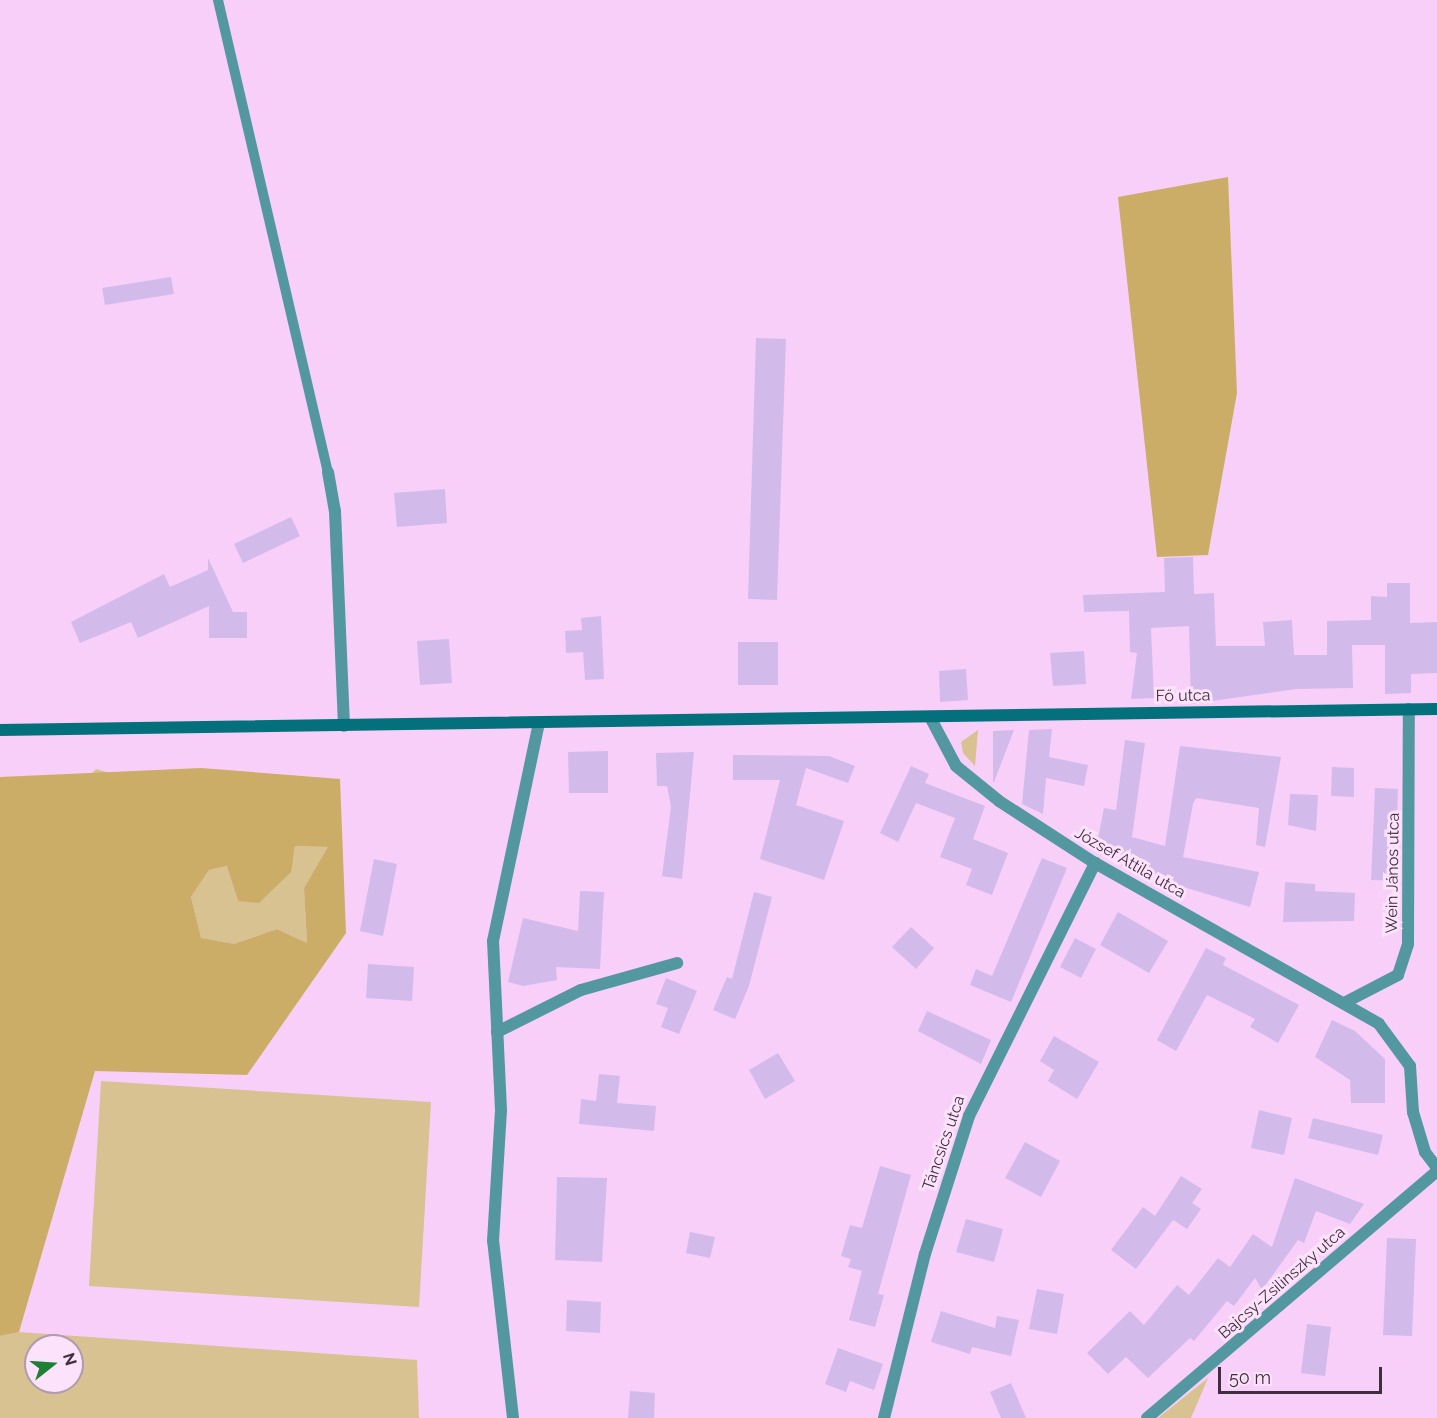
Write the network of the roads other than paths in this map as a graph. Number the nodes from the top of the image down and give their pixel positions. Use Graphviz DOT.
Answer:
graph roads {
  1 [pos="218,0"];
  2 [pos="328,472"];
  3 [pos="1409,709"];
  4 [pos="1437,709"];
  5 [pos="930,717"];
  6 [pos="539,723"];
  7 [pos="344,726"];
  8 [pos="0,730"];
  9 [pos="1095,863"];
  10 [pos="677,963"];
  11 [pos="1344,1003"];
  12 [pos="497,1032"];
  13 [pos="1437,1169"];
  14 [pos="513,1418"];
  15 [pos="884,1418"];
  16 [pos="1148,1418"];
  1 -- 2 [label="lane"];
  2 -- 7 [label="street"];
  3 -- 4 [label="main road, Fő utca"];
  3 -- 5 [label="main road, Fő utca"];
  3 -- 11 [label="street, Wein János utca"];
  5 -- 6 [label="main road, Fő utca"];
  5 -- 9 [label="street, József Attila utca"];
  6 -- 7 [label="main road, Fő utca"];
  6 -- 12 [label="street"];
  7 -- 8 [label="main road, Fő utca"];
  9 -- 11 [label="street, József Attila utca"];
  9 -- 15 [label="street, Táncsics utca"];
  10 -- 12 [label="street"];
  11 -- 13 [label="street, József Attila utca"];
  12 -- 14 [label="street"];
  13 -- 16 [label="street, Bajcsy-Zsilinszky utca"];
}
